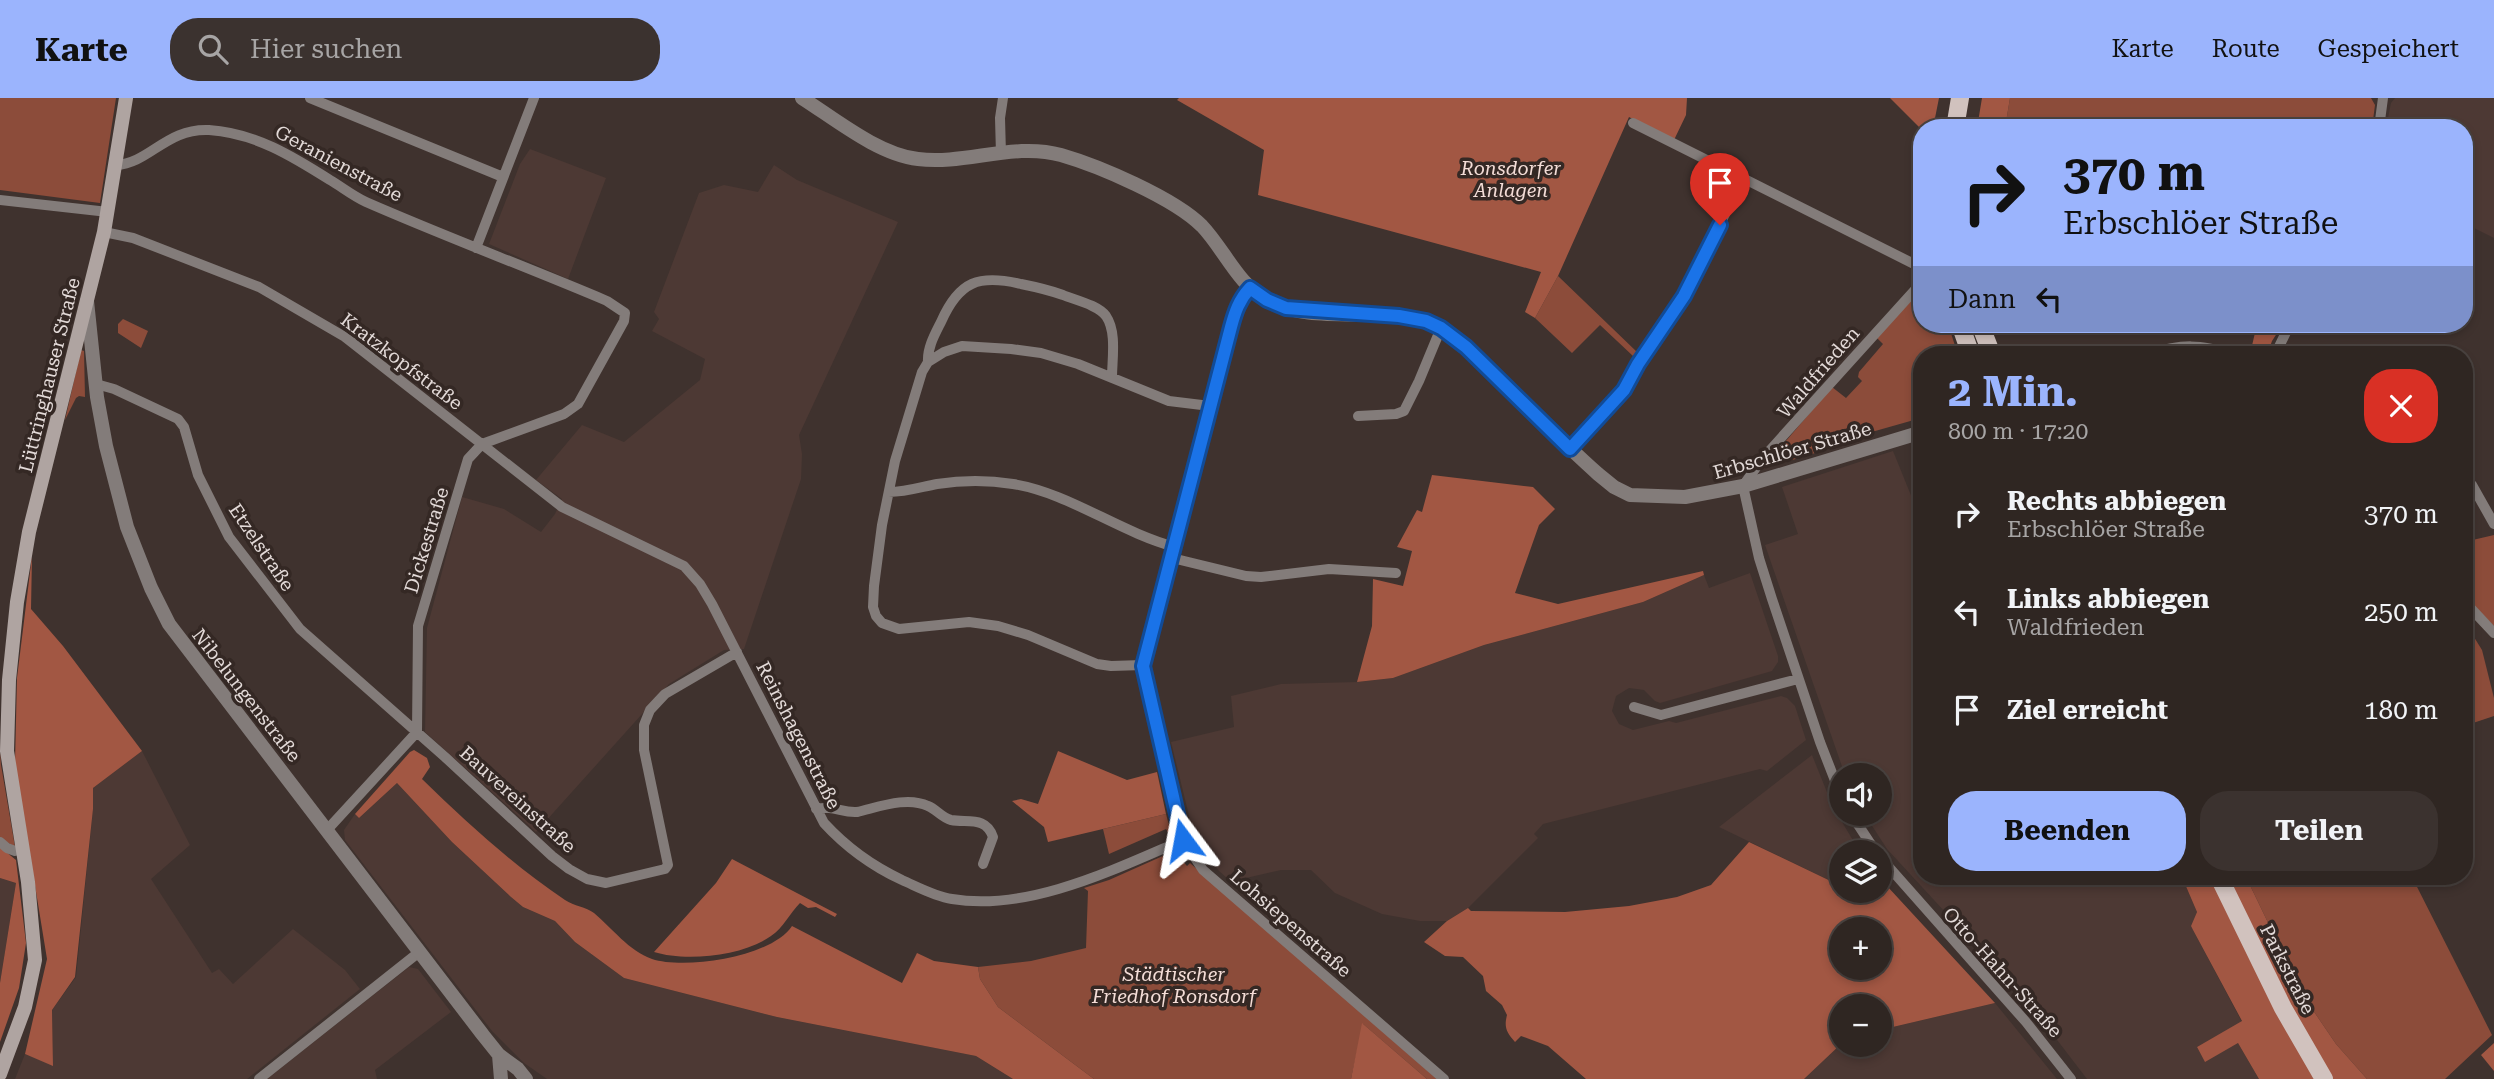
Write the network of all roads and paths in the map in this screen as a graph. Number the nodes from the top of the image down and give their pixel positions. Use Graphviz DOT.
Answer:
graph roads {
  1 [pos="126,98"];
  2 [pos="310,98"];
  3 [pos="534,98"];
  4 [pos="802,98"];
  5 [pos="1003,98"];
  6 [pos="1960,98"];
  7 [pos="2383,98"];
  8 [pos="1956,119"];
  9 [pos="2380,119"];
  10 [pos="1633,123"];
  11 [pos="1001,153"];
  12 [pos="116,164"];
  13 [pos="503,177"];
  14 [pos="1743,178"];
  15 [pos="0,200"];
  16 [pos="108,212"];
  17 [pos="104,233"];
  18 [pos="476,248"];
  19 [pos="1913,263"];
  20 [pos="1250,288"];
  21 [pos="1913,292"];
  22 [pos="87,301"];
  23 [pos="1441,328"];
  24 [pos="2180,346"];
  25 [pos="2206,346"];
  26 [pos="928,362"];
  27 [pos="1112,379"];
  28 [pos="96,384"];
  29 [pos="1210,406"];
  30 [pos="1358,416"];
  31 [pos="1913,435"];
  32 [pos="482,444"];
  33 [pos="1570,449"];
  34 [pos="1743,486"];
  35 [pos="2473,487"];
  36 [pos="889,492"];
  37 [pos="2494,524"];
  38 [pos="1173,553"];
  39 [pos="1396,573"];
  40 [pos="2473,611"];
  41 [pos="2494,633"];
  42 [pos="737,652"];
  43 [pos="1143,666"];
  44 [pos="1798,679"];
  45 [pos="1634,707"];
  46 [pos="417,732"];
  47 [pos="1829,763"];
  48 [pos="816,809"];
  49 [pos="327,830"];
  50 [pos="1183,840"];
  51 [pos="0,842"];
  52 [pos="15,851"];
  53 [pos="983,864"];
  54 [pos="1892,871"];
  55 [pos="2223,885"];
  56 [pos="418,953"];
  57 [pos="499,1055"];
  58 [pos="0,1074"];
  59 [pos="259,1079"];
  60 [pos="501,1079"];
  61 [pos="526,1079"];
  62 [pos="1444,1079"];
  63 [pos="2071,1079"];
  64 [pos="2324,1079"];
  1 -- 12 [label="main road, Lüttringhauser Straße"];
  2 -- 13 [label="street"];
  3 -- 13 [label="street"];
  4 -- 11 [label="street, Erbschlöer Straße"];
  5 -- 11 [label="street"];
  6 -- 8 [label="main road"];
  7 -- 9 [label="street"];
  10 -- 14 [label="street"];
  11 -- 20 [label="street, Erbschlöer Straße"];
  12 -- 16 [label="main road, Lüttringhauser Straße"];
  12 -- 18 [label="street, Geranienstraße"];
  13 -- 18 [label="street"];
  14 -- 19 [label="street"];
  14 -- 33 [label="street"];
  15 -- 16 [label="street"];
  16 -- 17 [label="main road, Lüttringhauser Straße"];
  17 -- 22 [label="main road, Lüttringhauser Straße"];
  17 -- 32 [label="street, Kratzkopfstraße"];
  18 -- 32 [label="street, Geranienstraße"];
  20 -- 23 [label="street, Erbschlöer Straße"];
  20 -- 29 [label="street, Lohsiepenstraße"];
  21 -- 34 [label="street, Waldfrieden"];
  22 -- 28 [label="street, Nibelungenstraße"];
  22 -- 58 [label="main road, Lüttringhauser Straße"];
  23 -- 30 [label="street"];
  23 -- 33 [label="street, Erbschlöer Straße"];
  24 -- 25 [label="street"];
  26 -- 27 [label="street"];
  26 -- 27 [label="street"];
  26 -- 36 [label="street"];
  27 -- 29 [label="street"];
  28 -- 46 [label="street, Etzelstraße"];
  28 -- 49 [label="street, Nibelungenstraße"];
  29 -- 38 [label="street, Lohsiepenstraße"];
  31 -- 34 [label="street, Erbschlöer Straße"];
  32 -- 42 [label="street, Reinshagenstraße"];
  32 -- 46 [label="street, Dickestraße"];
  33 -- 34 [label="street, Erbschlöer Straße"];
  34 -- 44 [label="street"];
  35 -- 37 [label="street"];
  36 -- 38 [label="street"];
  36 -- 43 [label="street"];
  38 -- 39 [label="street"];
  38 -- 43 [label="street, Lohsiepenstraße"];
  40 -- 41 [label="street"];
  42 -- 46 [label="street, Bauvereinstraße"];
  42 -- 48 [label="street, Reinshagenstraße"];
  43 -- 50 [label="street, Lohsiepenstraße"];
  44 -- 45 [label="street"];
  44 -- 47 [label="street"];
  46 -- 49 [label="street"];
  48 -- 50 [label="street, Reinshagenstraße"];
  48 -- 53 [label="street"];
  49 -- 56 [label="street, Nibelungenstraße"];
  50 -- 62 [label="street, Lohsiepenstraße"];
  51 -- 52 [label="street"];
  54 -- 63 [label="street, Otto-Hahn-Straße"];
  55 -- 64 [label="main road, Parkstraße"];
  56 -- 57 [label="street, Nibelungenstraße"];
  56 -- 59 [label="street"];
  57 -- 60 [label="street"];
  57 -- 61 [label="street, Nibelungenstraße"];
}
